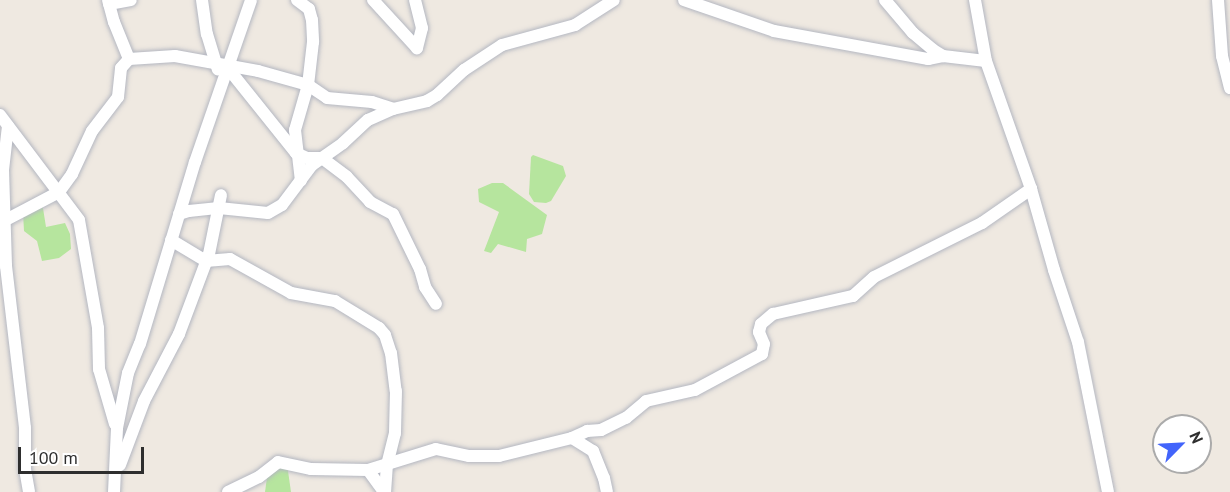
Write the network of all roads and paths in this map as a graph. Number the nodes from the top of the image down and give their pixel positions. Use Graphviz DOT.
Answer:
graph roads {
  1 [pos="131,0"];
  2 [pos="202,0"];
  3 [pos="251,0"];
  4 [pos="297,0"];
  5 [pos="374,0"];
  6 [pos="415,0"];
  7 [pos="614,0"];
  8 [pos="684,0"];
  9 [pos="885,0"];
  10 [pos="975,0"];
  11 [pos="1218,0"];
  12 [pos="108,2"];
  13 [pos="943,56"];
  14 [pos="129,59"];
  15 [pos="986,61"];
  16 [pos="222,66"];
  17 [pos="308,85"];
  18 [pos="1230,88"];
  19 [pos="393,109"];
  20 [pos="0,115"];
  21 [pos="8,126"];
  22 [pos="296,153"];
  23 [pos="322,158"];
  24 [pos="301,181"];
  25 [pos="1031,189"];
  26 [pos="59,192"];
  27 [pos="221,195"];
  28 [pos="219,208"];
  29 [pos="179,214"];
  30 [pos="2,222"];
  31 [pos="171,240"];
  32 [pos="206,261"];
  33 [pos="436,304"];
  34 [pos="117,428"];
  35 [pos="572,438"];
  36 [pos="387,465"];
  37 [pos="368,470"];
  38 [pos="116,477"];
  39 [pos="29,492"];
  40 [pos="114,492"];
  41 [pos="228,492"];
  42 [pos="385,492"];
  43 [pos="607,492"];
  44 [pos="1108,492"];
  1 -- 12 [label="street"];
  2 -- 16 [label="street"];
  3 -- 16 [label="street"];
  4 -- 17 [label="street"];
  5 -- 6 [label="street"];
  7 -- 19 [label="street"];
  8 -- 13 [label="street"];
  9 -- 13 [label="street"];
  10 -- 15 [label="street"];
  11 -- 18 [label="street"];
  12 -- 14 [label="street"];
  13 -- 15 [label="street"];
  14 -- 16 [label="street"];
  14 -- 26 [label="street"];
  15 -- 25 [label="street"];
  16 -- 17 [label="street"];
  16 -- 22 [label="street"];
  16 -- 29 [label="street"];
  17 -- 19 [label="street"];
  17 -- 22 [label="street"];
  19 -- 23 [label="street"];
  20 -- 21 [label="street"];
  21 -- 26 [label="street"];
  21 -- 30 [label="street"];
  22 -- 23 [label="street"];
  22 -- 24 [label="street"];
  23 -- 24 [label="street"];
  23 -- 33 [label="street"];
  24 -- 28 [label="street"];
  25 -- 35 [label="street"];
  25 -- 44 [label="street"];
  26 -- 30 [label="street"];
  26 -- 34 [label="street"];
  27 -- 28 [label="street"];
  28 -- 29 [label="street"];
  28 -- 32 [label="street"];
  29 -- 31 [label="street"];
  30 -- 39 [label="street"];
  31 -- 32 [label="street"];
  31 -- 34 [label="street"];
  32 -- 36 [label="street"];
  32 -- 38 [label="street"];
  34 -- 38 [label="street"];
  35 -- 36 [label="street"];
  35 -- 43 [label="street"];
  36 -- 37 [label="street"];
  36 -- 42 [label="street"];
  37 -- 41 [label="street"];
  37 -- 42 [label="street"];
  38 -- 40 [label="street"];
}
